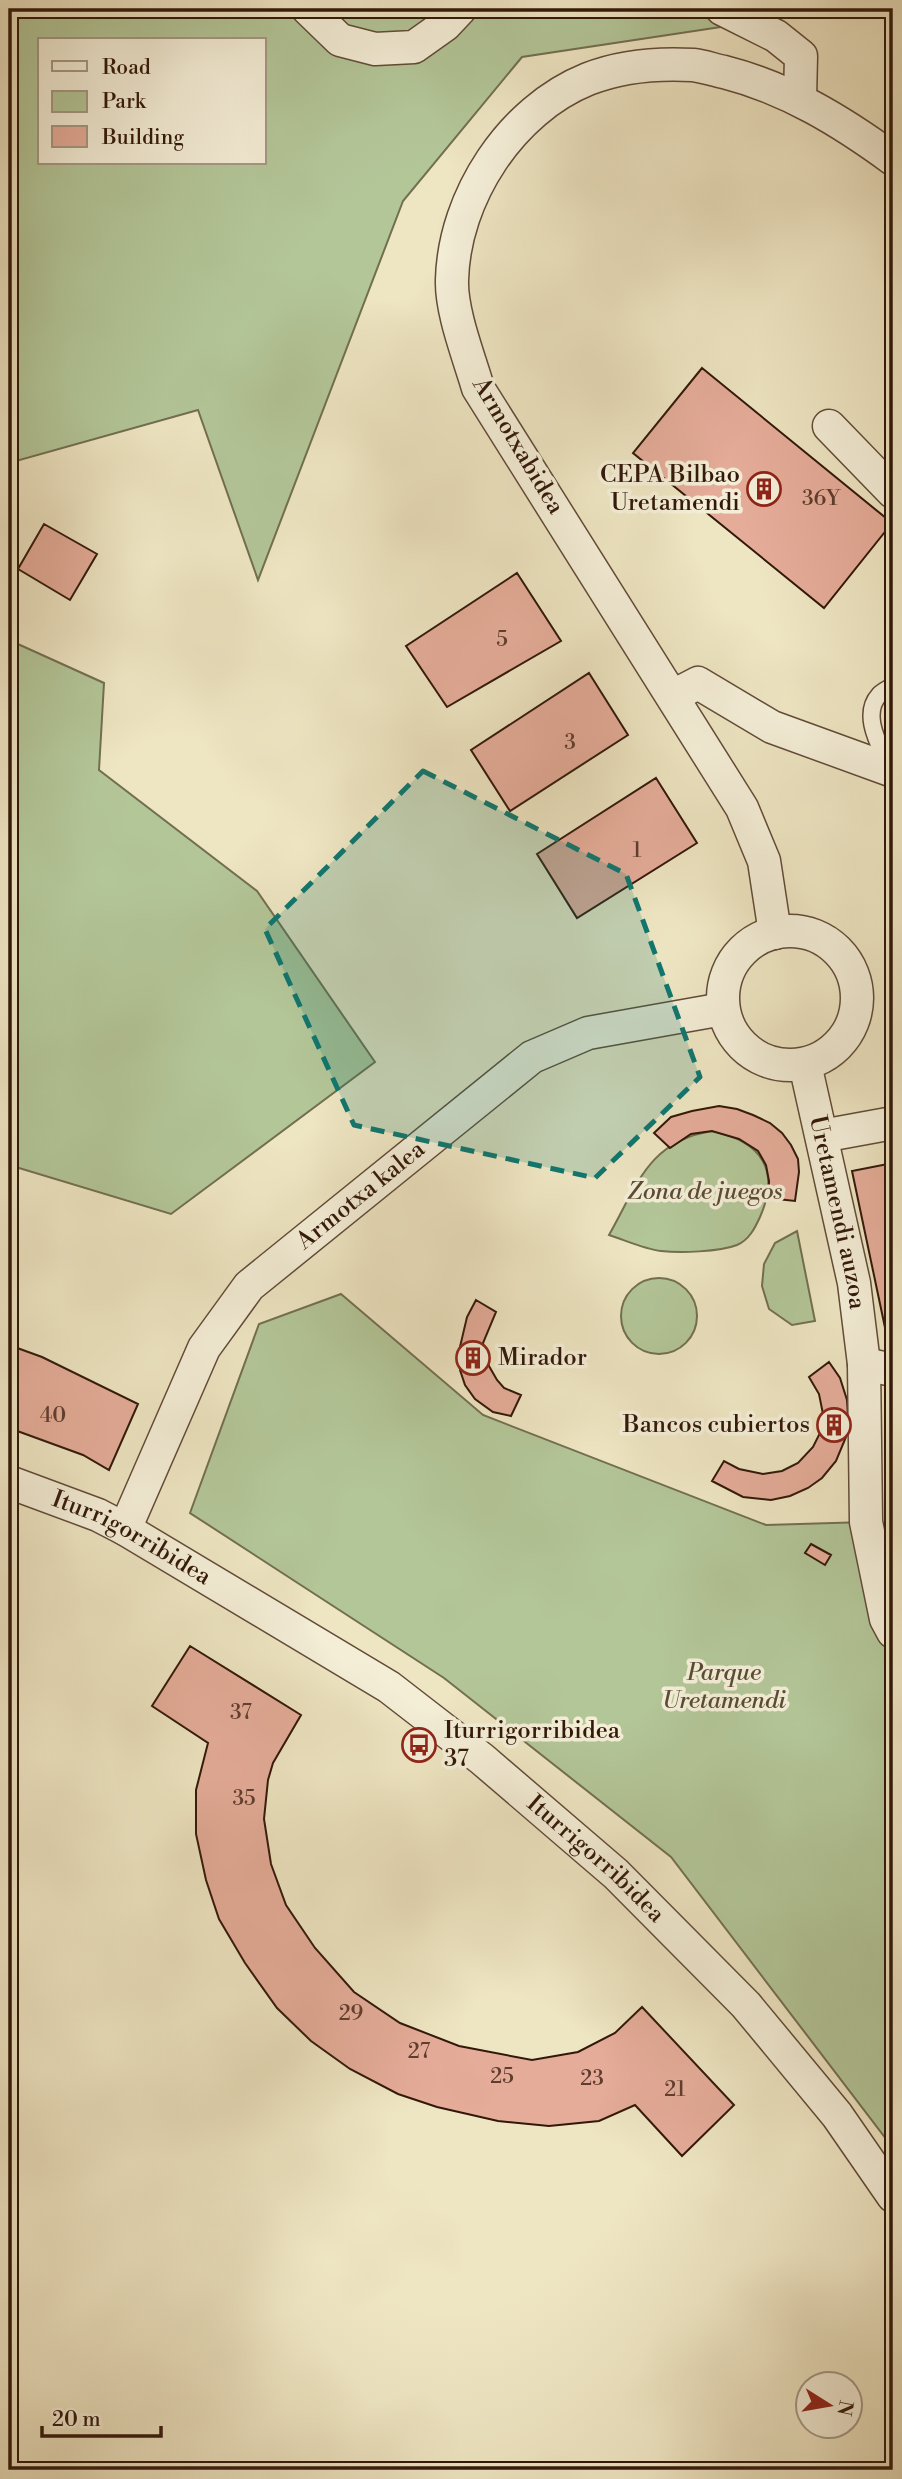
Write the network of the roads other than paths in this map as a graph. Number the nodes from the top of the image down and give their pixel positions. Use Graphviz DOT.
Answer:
graph roads {
  1 [pos="309,9"];
  2 [pos="460,9"];
  3 [pos="722,9"];
  4 [pos="800,99"];
  5 [pos="893,159"];
  6 [pos="829,426"];
  7 [pos="893,492"];
  8 [pos="893,685"];
  9 [pos="673,696"];
  10 [pos="892,770"];
  11 [pos="775,933"];
  12 [pos="723,1009"];
  13 [pos="805,1064"];
  14 [pos="893,1123"];
  15 [pos="822,1136"];
  16 [pos="879,1367"];
  17 [pos="9,1482"];
  18 [pos="125,1529"];
  19 [pos="882,1545"];
  20 [pos="893,1632"];
  21 [pos="893,2196"];
  1 -- 2 [label="street"];
  3 -- 4 [label="street"];
  4 -- 5 [label="street, Armotxabidea"];
  4 -- 9 [label="street, Armotxabidea"];
  6 -- 7 [label="street"];
  8 -- 10 [label="lane"];
  9 -- 10 [label="street"];
  9 -- 11 [label="street, Armotxabidea"];
  11 -- 12 [label="street"];
  11 -- 13 [label="street"];
  12 -- 13 [label="street"];
  12 -- 18 [label="street, Armotxa kalea"];
  13 -- 15 [label="street, Uretamendi auzoa"];
  14 -- 15 [label="street"];
  15 -- 16 [label="street, Uretamendi auzoa"];
  16 -- 19 [label="street, Uretamendi auzoa"];
  17 -- 18 [label="street, Iturrigorribidea"];
  18 -- 21 [label="street, Iturrigorribidea"];
  19 -- 20 [label="street, Uretamendi auzoa"];
}
